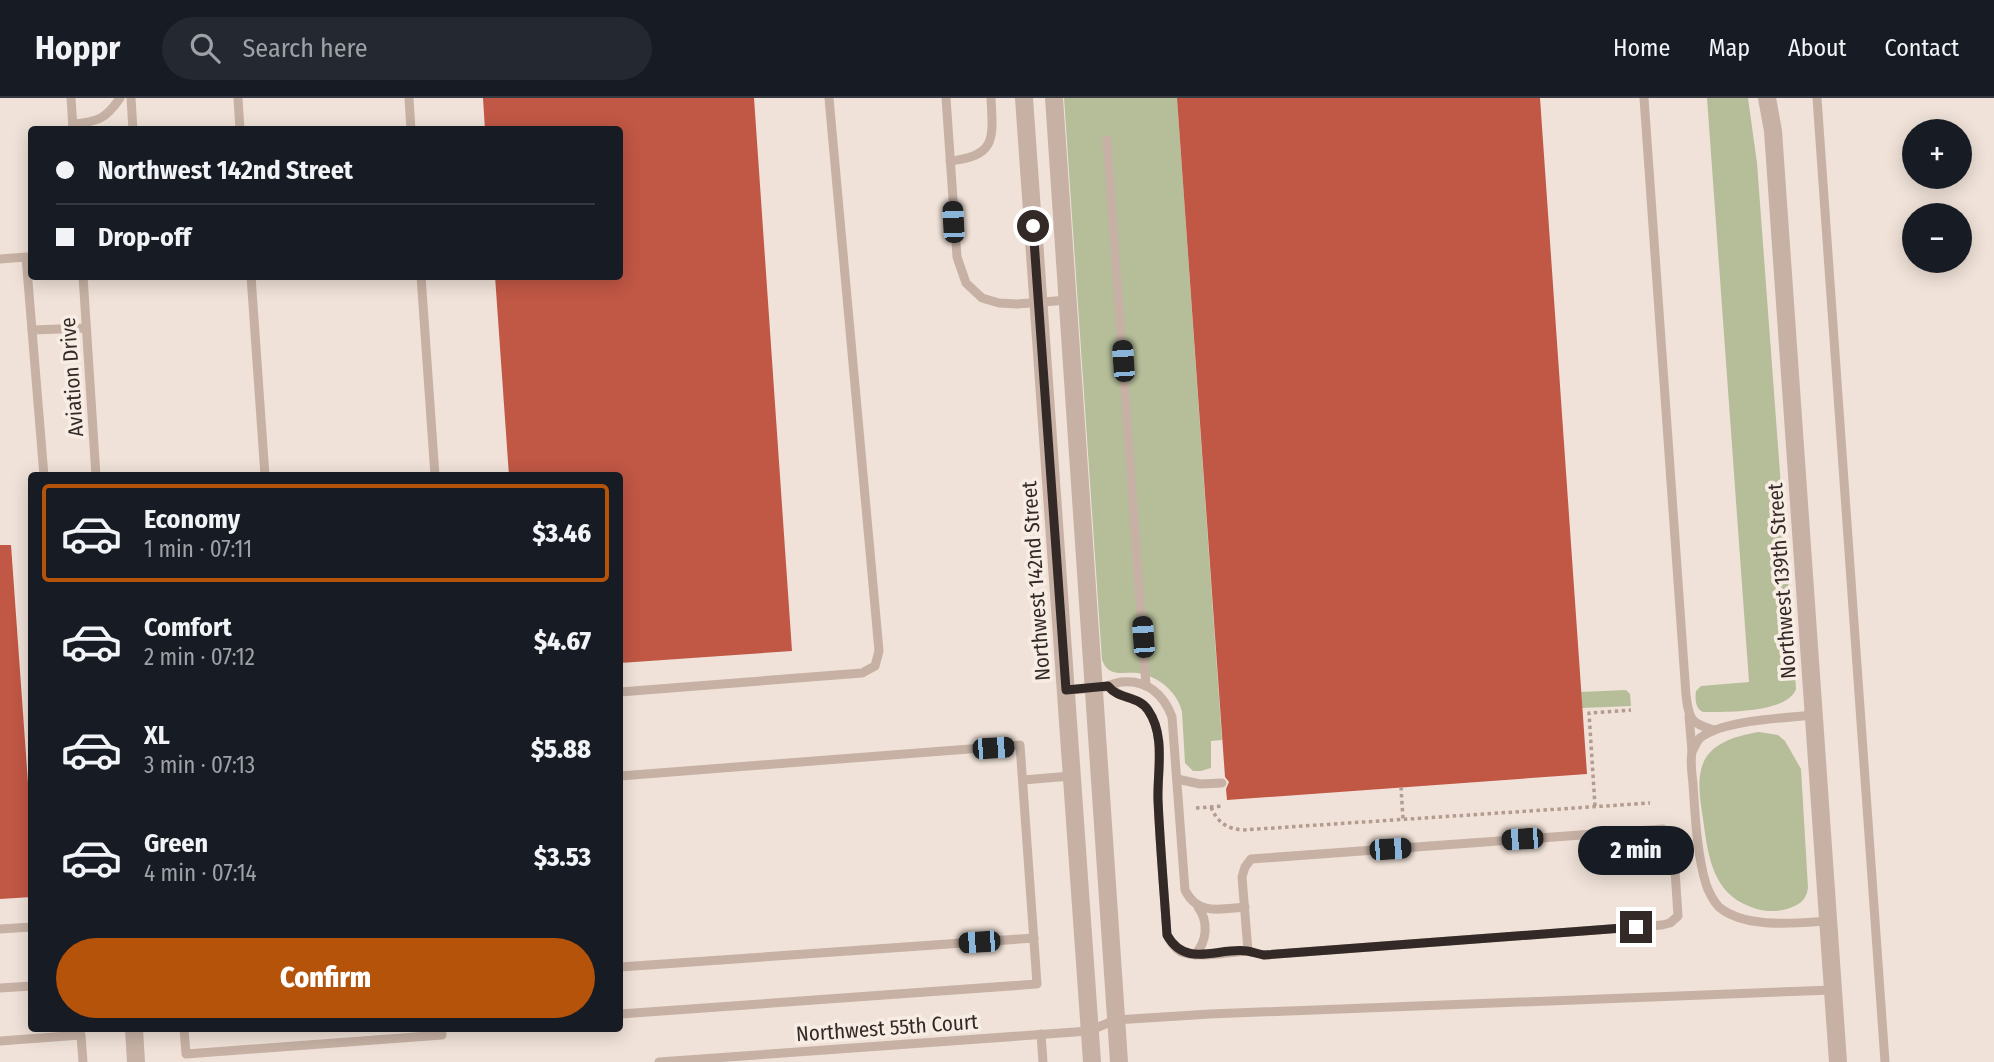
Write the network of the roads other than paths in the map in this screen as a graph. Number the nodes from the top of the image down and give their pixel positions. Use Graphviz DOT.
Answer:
graph roads {
  1 [pos="71,98"];
  2 [pos="120,98"];
  3 [pos="131,98"];
  4 [pos="238,98"];
  5 [pos="409,98"];
  6 [pos="829,98"];
  7 [pos="946,98"];
  8 [pos="991,98"];
  9 [pos="1024,98"];
  10 [pos="1054,98"];
  11 [pos="1644,98"];
  12 [pos="1767,98"];
  13 [pos="1817,98"];
  14 [pos="73,126"];
  15 [pos="77,126"];
  16 [pos="133,126"];
  17 [pos="240,126"];
  18 [pos="411,126"];
  19 [pos="1107,140"];
  20 [pos="950,161"];
  21 [pos="0,259"];
  22 [pos="83,280"];
  23 [pos="251,280"];
  24 [pos="421,280"];
  25 [pos="1068,300"];
  26 [pos="1038,303"];
  27 [pos="86,328"];
  28 [pos="32,330"];
  29 [pos="44,472"];
  30 [pos="96,472"];
  31 [pos="265,472"];
  32 [pos="435,472"];
  33 [pos="1146,686"];
  34 [pos="1101,687"];
  35 [pos="1066,690"];
  36 [pos="623,692"];
  37 [pos="1814,715"];
  38 [pos="1689,716"];
  39 [pos="1714,730"];
  40 [pos="1692,753"];
  41 [pos="623,776"];
  42 [pos="1071,776"];
  43 [pos="1177,779"];
  44 [pos="1023,780"];
  45 [pos="1222,783"];
  46 [pos="1198,907"];
  47 [pos="1245,907"];
  48 [pos="1828,921"];
  49 [pos="28,927"];
  50 [pos="0,929"];
  51 [pos="1034,938"];
  52 [pos="1248,951"];
  53 [pos="1195,955"];
  54 [pos="623,967"];
  55 [pos="28,986"];
  56 [pos="0,988"];
  57 [pos="1833,990"];
  58 [pos="623,1014"];
  59 [pos="1115,1020"];
  60 [pos="1089,1031"];
  61 [pos="134,1032"];
  62 [pos="184,1032"];
  63 [pos="442,1032"];
  64 [pos="1041,1034"];
  65 [pos="0,1041"];
  66 [pos="83,1062"];
  67 [pos="136,1062"];
  68 [pos="659,1062"];
  69 [pos="1043,1062"];
  70 [pos="1091,1062"];
  71 [pos="1119,1062"];
  72 [pos="1838,1062"];
  73 [pos="1885,1062"];
  1 -- 14 [label="lane"];
  2 -- 15 [label="lane"];
  3 -- 16 [label="lane"];
  4 -- 17 [label="lane"];
  5 -- 18 [label="lane"];
  6 -- 36 [label="lane"];
  7 -- 20 [label="lane"];
  8 -- 20 [label="lane"];
  9 -- 26 [label="street, Northwest 142nd Street"];
  10 -- 25 [label="street"];
  11 -- 38 [label="lane"];
  12 -- 37 [label="street, Northwest 139th Street"];
  13 -- 73 [label="lane"];
  19 -- 33 [label="lane"];
  20 -- 26 [label="lane"];
  21 -- 28 [label="lane"];
  22 -- 27 [label="lane, Aviation Drive"];
  23 -- 31 [label="lane"];
  24 -- 32 [label="lane"];
  25 -- 26 [label="lane"];
  25 -- 34 [label="street"];
  26 -- 35 [label="street, Northwest 142nd Street"];
  27 -- 28 [label="lane"];
  27 -- 30 [label="lane, Aviation Drive"];
  28 -- 29 [label="lane"];
  33 -- 34 [label="lane"];
  33 -- 43 [label="lane"];
  34 -- 35 [label="lane"];
  34 -- 53 [label="lane"];
  34 -- 59 [label="street"];
  35 -- 42 [label="street, Northwest 142nd Street"];
  37 -- 39 [label="lane"];
  37 -- 48 [label="street, Northwest 139th Street"];
  38 -- 39 [label="lane"];
  38 -- 40 [label="lane"];
  39 -- 40 [label="lane"];
  40 -- 48 [label="lane"];
  41 -- 44 [label="lane"];
  42 -- 44 [label="lane"];
  42 -- 60 [label="street, Northwest 142nd Street"];
  43 -- 45 [label="lane"];
  43 -- 46 [label="lane"];
  44 -- 51 [label="lane"];
  46 -- 47 [label="lane"];
  46 -- 53 [label="lane"];
  47 -- 52 [label="lane"];
  47 -- 52 [label="lane"];
  48 -- 57 [label="street, Northwest 139th Street"];
  49 -- 50 [label="lane"];
  51 -- 54 [label="lane"];
  51 -- 58 [label="lane"];
  52 -- 53 [label="lane"];
  55 -- 56 [label="lane"];
  57 -- 59 [label="lane, Northwest 55th Court"];
  57 -- 72 [label="street, Northwest 139th Street"];
  59 -- 60 [label="lane, Northwest 55th Court"];
  59 -- 71 [label="street"];
  60 -- 64 [label="lane, Northwest 55th Court"];
  60 -- 70 [label="street, Northwest 142nd Street"];
  61 -- 67 [label="street"];
  62 -- 63 [label="lane"];
  64 -- 68 [label="lane, Northwest 55th Court"];
  64 -- 69 [label="lane"];
  65 -- 66 [label="lane"];
}
